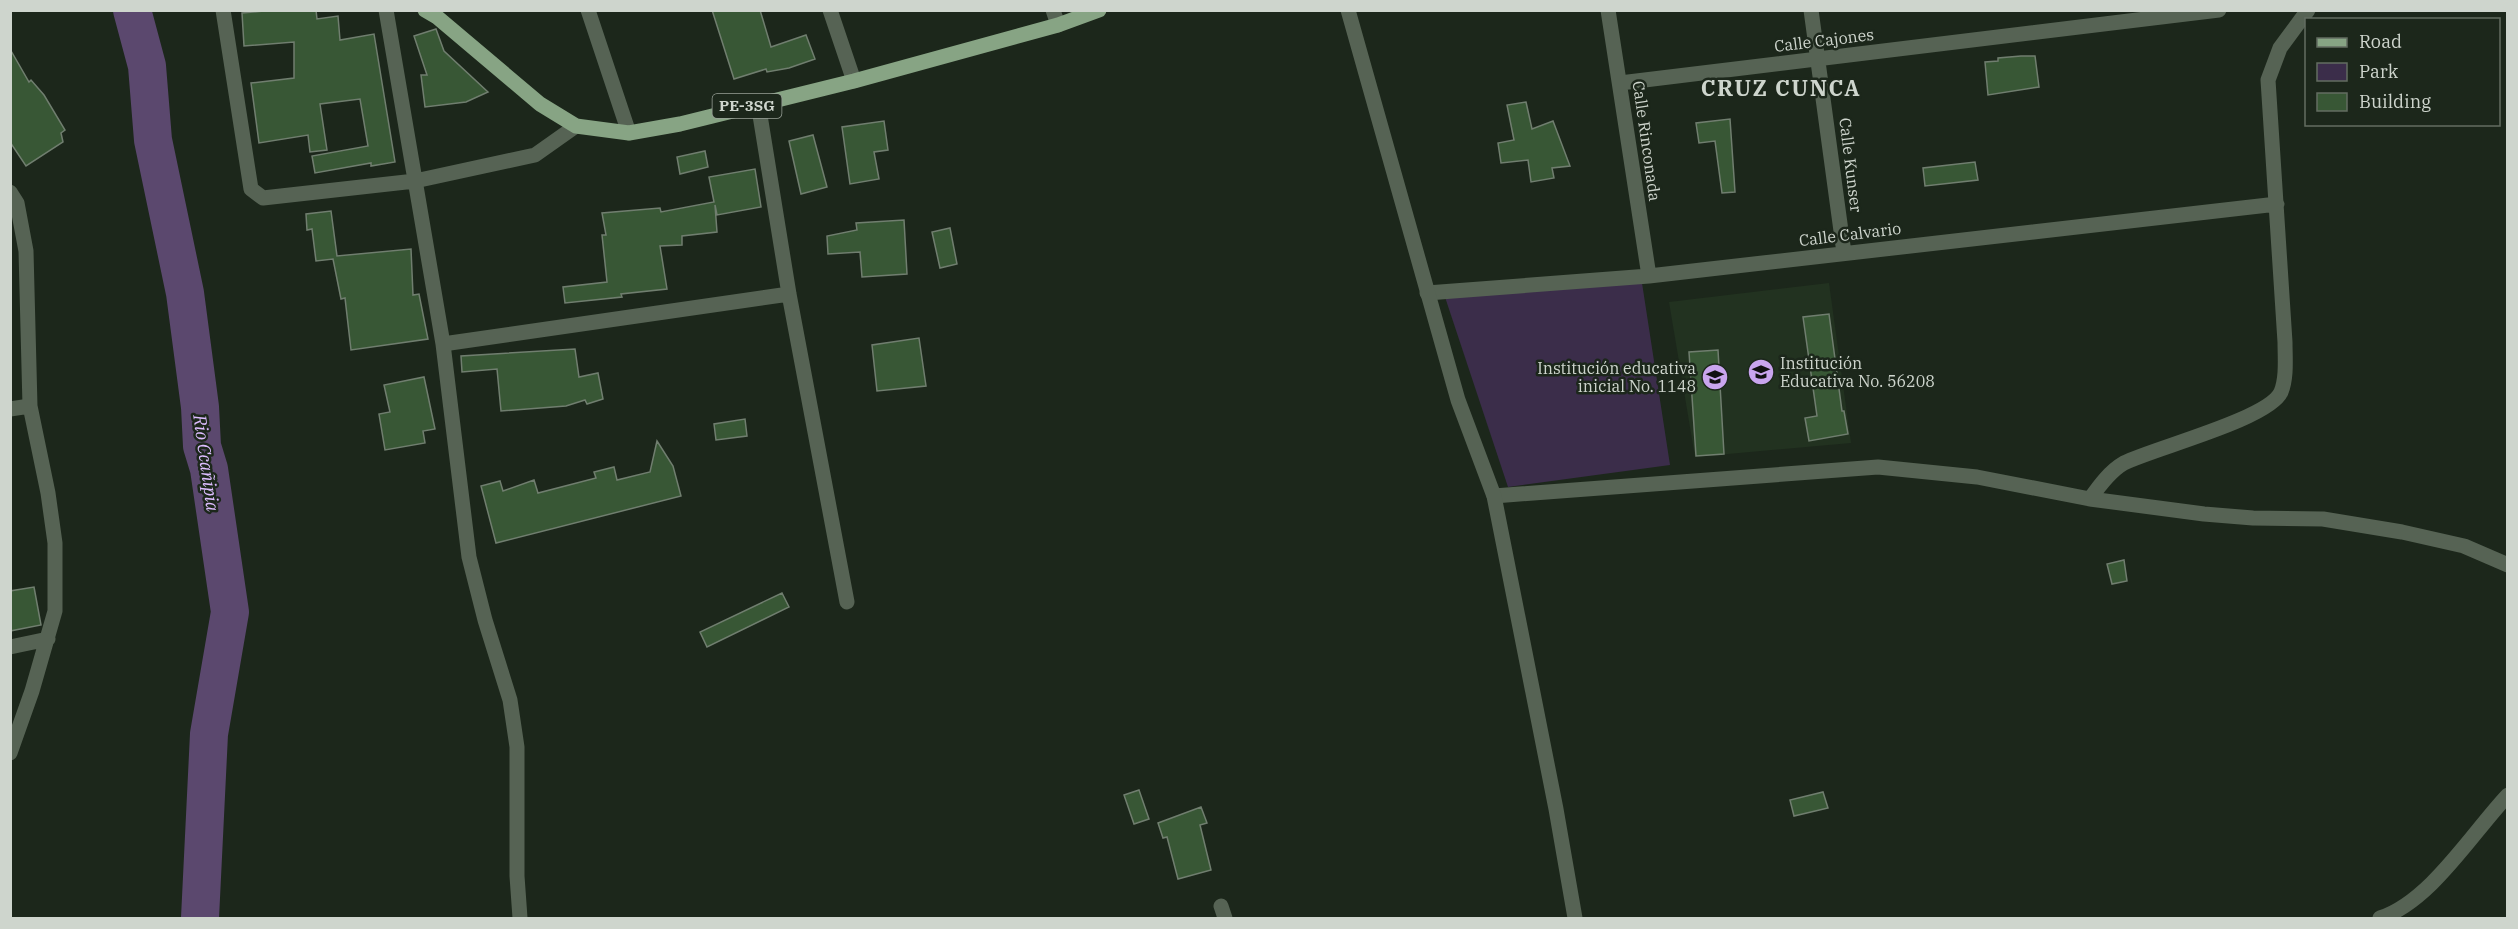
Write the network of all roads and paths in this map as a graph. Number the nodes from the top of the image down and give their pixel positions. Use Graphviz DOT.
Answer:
graph roads {
  1 [pos="223,10"];
  2 [pos="386,10"];
  3 [pos="425,10"];
  4 [pos="588,10"];
  5 [pos="830,10"];
  6 [pos="1104,10"];
  7 [pos="1348,10"];
  8 [pos="1608,10"];
  9 [pos="1811,10"];
  10 [pos="2219,10"];
  11 [pos="2308,10"];
  12 [pos="1099,11"];
  13 [pos="1055,18"];
  14 [pos="1819,59"];
  15 [pos="854,81"];
  16 [pos="1620,83"];
  17 [pos="759,103"];
  18 [pos="576,126"];
  19 [pos="629,134"];
  20 [pos="415,181"];
  21 [pos="10,192"];
  22 [pos="2277,204"];
  23 [pos="1844,253"];
  24 [pos="1649,276"];
  25 [pos="1427,293"];
  26 [pos="789,294"];
  27 [pos="443,344"];
  28 [pos="30,406"];
  29 [pos="10,408"];
  30 [pos="1494,496"];
  31 [pos="2090,499"];
  32 [pos="2508,565"];
  33 [pos="847,602"];
  34 [pos="48,639"];
  35 [pos="10,646"];
  36 [pos="10,753"];
  37 [pos="2508,795"];
  38 [pos="520,918"];
  39 [pos="1575,918"];
  40 [pos="2380,918"];
  1 -- 20 [label="street"];
  2 -- 20 [label="street"];
  3 -- 18 [label="main road, PE-3SG"];
  4 -- 19 [label="street"];
  5 -- 15 [label="street"];
  6 -- 12 [label="street"];
  7 -- 25 [label="street"];
  8 -- 16 [label="street, Calle Rinconada"];
  9 -- 14 [label="street, Calle Kunser"];
  10 -- 14 [label="street, Calle Cajones"];
  11 -- 22 [label="street"];
  12 -- 13 [label="main road, PE-3SG"];
  13 -- 15 [label="main road, PE-3SG"];
  14 -- 16 [label="street, Calle Cajones"];
  14 -- 23 [label="street, Calle Kunser"];
  15 -- 17 [label="main road, PE-3SG"];
  16 -- 24 [label="street, Calle Rinconada"];
  17 -- 19 [label="main road, PE-3SG"];
  17 -- 26 [label="street"];
  18 -- 19 [label="main road, PE-3SG"];
  18 -- 20 [label="street"];
  20 -- 27 [label="street"];
  21 -- 28 [label="street"];
  22 -- 23 [label="street, Calle Calvario"];
  22 -- 31 [label="street"];
  23 -- 24 [label="street, Calle Calvario"];
  24 -- 25 [label="street, Calle Calvario"];
  25 -- 30 [label="street"];
  26 -- 27 [label="street"];
  26 -- 33 [label="street"];
  27 -- 38 [label="street"];
  28 -- 29 [label="street"];
  28 -- 34 [label="street"];
  30 -- 31 [label="street"];
  30 -- 39 [label="street"];
  31 -- 32 [label="street"];
  34 -- 35 [label="street"];
  34 -- 36 [label="street"];
  37 -- 40 [label="street"];
}
